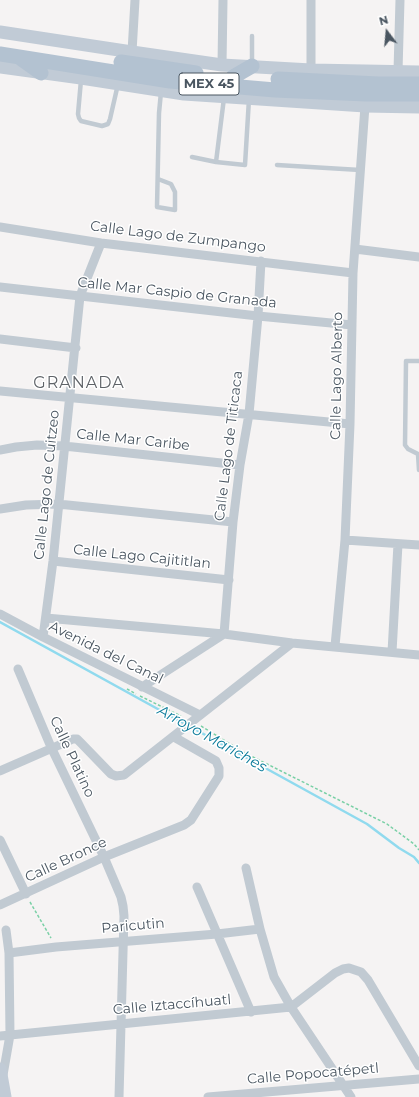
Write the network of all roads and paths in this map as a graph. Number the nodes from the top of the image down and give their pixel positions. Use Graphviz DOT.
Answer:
graph roads {
  1 [pos="135,0"];
  2 [pos="223,0"];
  3 [pos="311,0"];
  4 [pos="400,0"];
  5 [pos="0,32"];
  6 [pos="252,36"];
  7 [pos="0,44"];
  8 [pos="132,52"];
  9 [pos="0,54"];
  10 [pos="16,56"];
  11 [pos="222,65"];
  12 [pos="252,66"];
  13 [pos="0,67"];
  14 [pos="311,70"];
  15 [pos="398,71"];
  16 [pos="419,72"];
  17 [pos="41,73"];
  18 [pos="81,78"];
  19 [pos="233,78"];
  20 [pos="118,84"];
  21 [pos="419,84"];
  22 [pos="161,90"];
  23 [pos="252,93"];
  24 [pos="419,94"];
  25 [pos="227,96"];
  26 [pos="365,106"];
  27 [pos="419,107"];
  28 [pos="192,157"];
  29 [pos="216,162"];
  30 [pos="277,165"];
  31 [pos="360,170"];
  32 [pos="158,179"];
  33 [pos="0,227"];
  34 [pos="101,242"];
  35 [pos="355,249"];
  36 [pos="419,258"];
  37 [pos="261,261"];
  38 [pos="353,273"];
  39 [pos="0,287"];
  40 [pos="80,296"];
  41 [pos="258,316"];
  42 [pos="352,325"];
  43 [pos="0,339"];
  44 [pos="76,348"];
  45 [pos="419,361"];
  46 [pos="0,391"];
  47 [pos="70,397"];
  48 [pos="249,414"];
  49 [pos="350,424"];
  50 [pos="64,446"];
  51 [pos="0,450"];
  52 [pos="240,465"];
  53 [pos="419,470"];
  54 [pos="58,504"];
  55 [pos="0,509"];
  56 [pos="233,522"];
  57 [pos="345,540"];
  58 [pos="398,544"];
  59 [pos="419,546"];
  60 [pos="53,561"];
  61 [pos="229,580"];
  62 [pos="0,614"];
  63 [pos="46,618"];
  64 [pos="224,634"];
  65 [pos="43,637"];
  66 [pos="292,643"];
  67 [pos="335,646"];
  68 [pos="392,652"];
  69 [pos="419,655"];
  70 [pos="18,669"];
  71 [pos="142,687"];
  72 [pos="124,688"];
  73 [pos="195,720"];
  74 [pos="174,737"];
  75 [pos="51,747"];
  76 [pos="0,770"];
  77 [pos="0,840"];
  78 [pos="419,850"];
  79 [pos="104,857"];
  80 [pos="246,868"];
  81 [pos="198,887"];
  82 [pos="26,894"];
  83 [pos="0,905"];
  84 [pos="260,929"];
  85 [pos="6,930"];
  86 [pos="217,934"];
  87 [pos="123,941"];
  88 [pos="56,947"];
  89 [pos="9,953"];
  90 [pos="291,1007"];
  91 [pos="251,1012"];
  92 [pos="121,1023"];
  93 [pos="10,1035"];
  94 [pos="0,1036"];
  95 [pos="419,1066"];
  96 [pos="1,1074"];
  97 [pos="419,1079"];
  98 [pos="344,1086"];
  99 [pos="5,1097"];
  100 [pos="119,1097"];
  101 [pos="208,1097"];
  102 [pos="351,1097"];
  1 -- 8 [label="street"];
  2 -- 11 [label="street"];
  3 -- 14 [label="street"];
  4 -- 15 [label="street"];
  5 -- 8 [label="street"];
  6 -- 12 [label="lane"];
  7 -- 19 [label="main road, MEX 45"];
  8 -- 11 [label="street"];
  9 -- 10 [label="main road, MEX 45"];
  10 -- 17 [label="main road"];
  10 -- 23 [label="main road, MEX 45"];
  11 -- 12 [label="street"];
  12 -- 14 [label="street"];
  12 -- 19 [label="main road"];
  13 -- 17 [label="street"];
  14 -- 15 [label="street"];
  15 -- 16 [label="street"];
  17 -- 18 [label="street"];
  18 -- 20 [label="street"];
  18 -- 20 [label="lane"];
  19 -- 21 [label="main road, MEX 45"];
  20 -- 22 [label="street"];
  22 -- 25 [label="street"];
  22 -- 32 [label="lane"];
  23 -- 24 [label="main road, MEX 45"];
  23 -- 25 [label="main road"];
  23 -- 26 [label="street"];
  23 -- 29 [label="lane"];
  25 -- 29 [label="lane"];
  26 -- 27 [label="street"];
  26 -- 31 [label="street, Calle Lago Alberto"];
  28 -- 29 [label="lane"];
  30 -- 31 [label="lane"];
  31 -- 35 [label="street, Calle Lago Alberto"];
  32 -- 32 [label="lane"];
  33 -- 34 [label="street, Calle Lago de Zumpango"];
  34 -- 37 [label="street, Calle Lago de Zumpango"];
  34 -- 40 [label="street, Calle Lago de Cuitzeo"];
  35 -- 36 [label="street"];
  35 -- 38 [label="street, Calle Lago Alberto"];
  37 -- 38 [label="street, Calle Lago de Zumpango"];
  37 -- 41 [label="street, Calle Lago de Titicaca"];
  38 -- 42 [label="street, Calle Lago Alberto"];
  39 -- 40 [label="street, Calle Mar Caspio de Granada"];
  40 -- 41 [label="street, Calle Mar Caspio de Granada"];
  40 -- 44 [label="street, Calle Lago de Cuitzeo"];
  41 -- 42 [label="street, Calle Mar Caspio de Granada"];
  41 -- 48 [label="street, Calle Lago de Titicaca"];
  42 -- 49 [label="street, Calle Lago Alberto"];
  43 -- 44 [label="street"];
  44 -- 47 [label="street, Calle Lago de Cuitzeo"];
  45 -- 53 [label="lane"];
  46 -- 47 [label="street"];
  47 -- 48 [label="street"];
  47 -- 50 [label="street, Calle Lago de Cuitzeo"];
  48 -- 49 [label="street"];
  48 -- 52 [label="street, Calle Lago de Titicaca"];
  49 -- 57 [label="street, Calle Lago Alberto"];
  50 -- 51 [label="street, Calle Mar Caribe"];
  50 -- 52 [label="street, Calle Mar Caribe"];
  50 -- 54 [label="street, Calle Lago de Cuitzeo"];
  52 -- 56 [label="street, Calle Lago de Titicaca"];
  54 -- 55 [label="street"];
  54 -- 56 [label="street"];
  54 -- 60 [label="street, Calle Lago de Cuitzeo"];
  56 -- 61 [label="street, Calle Lago de Titicaca"];
  57 -- 58 [label="street"];
  57 -- 67 [label="street, Calle Lago Alberto"];
  58 -- 59 [label="street"];
  58 -- 68 [label="street"];
  60 -- 61 [label="street, Calle Lago Cajititlan"];
  60 -- 63 [label="street, Calle Lago de Cuitzeo"];
  61 -- 64 [label="street, Calle Lago de Titicaca"];
  62 -- 65 [label="street, Avenida del Canal"];
  63 -- 64 [label="street"];
  63 -- 65 [label="street, Calle Lago de Cuitzeo"];
  64 -- 66 [label="street"];
  64 -- 71 [label="street"];
  65 -- 71 [label="street, Avenida del Canal"];
  66 -- 67 [label="street"];
  66 -- 73 [label="street"];
  67 -- 68 [label="street"];
  68 -- 69 [label="street"];
  70 -- 75 [label="street, Calle Platino"];
  71 -- 73 [label="street, Avenida del Canal"];
  72 -- 73 [label="path"];
  73 -- 74 [label="street"];
  73 -- 78 [label="path"];
  74 -- 75 [label="street"];
  74 -- 79 [label="street, Calle Bronce"];
  75 -- 76 [label="street"];
  75 -- 79 [label="street, Calle Platino"];
  77 -- 82 [label="street"];
  79 -- 82 [label="street, Calle Bronce"];
  79 -- 87 [label="street, Calle Platino"];
  80 -- 84 [label="street"];
  81 -- 86 [label="street"];
  82 -- 83 [label="street, Calle Bronce"];
  82 -- 88 [label="path"];
  84 -- 86 [label="street, Paricutin"];
  84 -- 90 [label="street"];
  85 -- 89 [label="street"];
  86 -- 87 [label="street, Paricutin"];
  86 -- 91 [label="street"];
  87 -- 88 [label="street, Paricutin"];
  87 -- 92 [label="street, Calle Platino"];
  88 -- 89 [label="street, Paricutin"];
  89 -- 93 [label="street"];
  90 -- 91 [label="street, Calle Iztaccíhuatl"];
  90 -- 95 [label="street, Calle Iztaccíhuatl"];
  90 -- 98 [label="street"];
  91 -- 92 [label="street, Calle Iztaccíhuatl"];
  92 -- 93 [label="street, Calle Iztaccíhuatl"];
  92 -- 100 [label="street, Calle Platino"];
  93 -- 94 [label="street, Calle Iztaccíhuatl"];
  93 -- 96 [label="street"];
  96 -- 99 [label="street"];
  97 -- 98 [label="street, Calle Popocatépetl"];
  98 -- 101 [label="street, Calle Popocatépetl"];
  98 -- 102 [label="street"];
}
